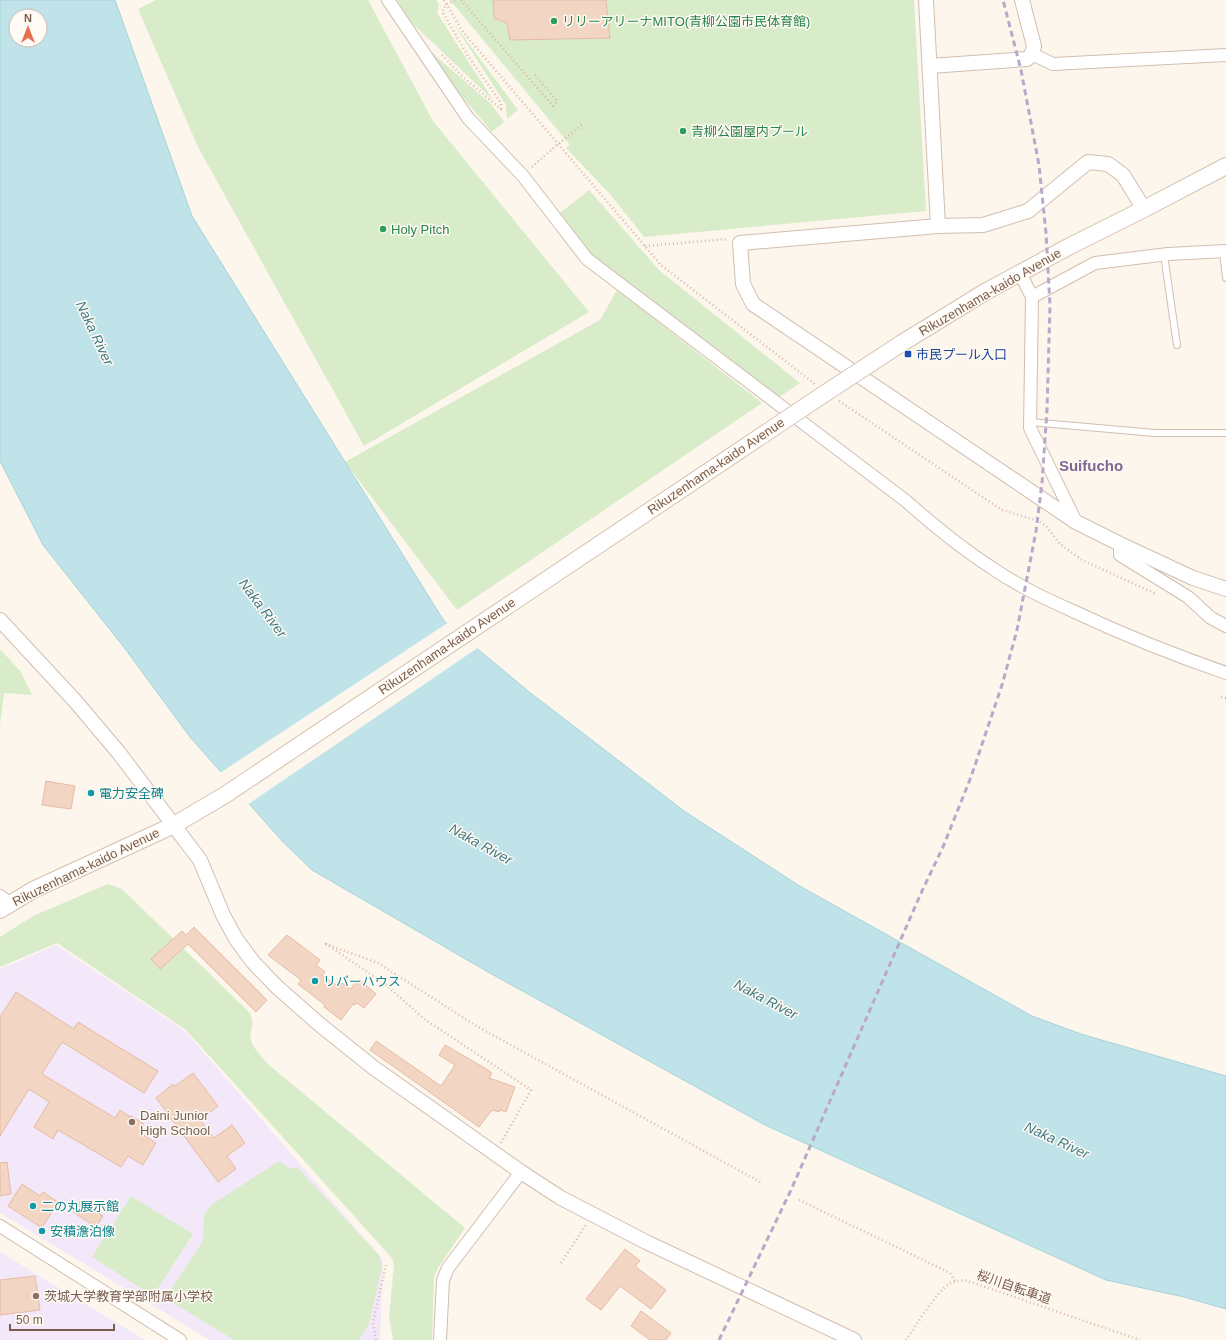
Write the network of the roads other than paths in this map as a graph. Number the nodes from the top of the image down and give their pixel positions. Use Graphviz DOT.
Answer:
graph roads {
  1 [pos="388,0"];
  2 [pos="926,0"];
  3 [pos="1022,0"];
  4 [pos="1032,54"];
  5 [pos="1226,55"];
  6 [pos="930,66"];
  7 [pos="1226,166"];
  8 [pos="1144,209"];
  9 [pos="938,226"];
  10 [pos="1224,252"];
  11 [pos="1164,255"];
  12 [pos="1020,273"];
  13 [pos="1226,278"];
  14 [pos="1032,297"];
  15 [pos="1177,345"];
  16 [pos="1030,422"];
  17 [pos="1226,433"];
  18 [pos="1076,522"];
  19 [pos="1120,544"];
  20 [pos="1226,589"];
  21 [pos="0,620"];
  22 [pos="1226,626"];
  23 [pos="1226,673"];
  24 [pos="174,825"];
  25 [pos="3,904"];
  26 [pos="521,1172"];
  27 [pos="0,1226"];
  28 [pos="180,1340"];
  29 [pos="440,1340"];
  30 [pos="854,1340"];
  1 -- 23 [label="street"];
  2 -- 6 [label="street"];
  3 -- 4 [label="street"];
  4 -- 5 [label="street"];
  4 -- 6 [label="street"];
  6 -- 9 [label="street"];
  7 -- 8 [label="main road, Rikuzenhama-kaido Avenue"];
  8 -- 9 [label="street"];
  8 -- 12 [label="main road, Rikuzenhama-kaido Avenue"];
  9 -- 18 [label="street"];
  10 -- 11 [label="street"];
  10 -- 13 [label="lane"];
  11 -- 14 [label="street"];
  11 -- 15 [label="lane"];
  12 -- 14 [label="street"];
  12 -- 24 [label="main road, Rikuzenhama-kaido Avenue, bridge"];
  14 -- 16 [label="street"];
  16 -- 17 [label="lane"];
  16 -- 18 [label="street"];
  18 -- 19 [label="street"];
  19 -- 20 [label="street"];
  19 -- 22 [label="street"];
  21 -- 24 [label="street"];
  24 -- 25 [label="main road, Rikuzenhama-kaido Avenue"];
  24 -- 26 [label="street"];
  26 -- 29 [label="street"];
  26 -- 30 [label="street"];
  27 -- 28 [label="street"];
}
